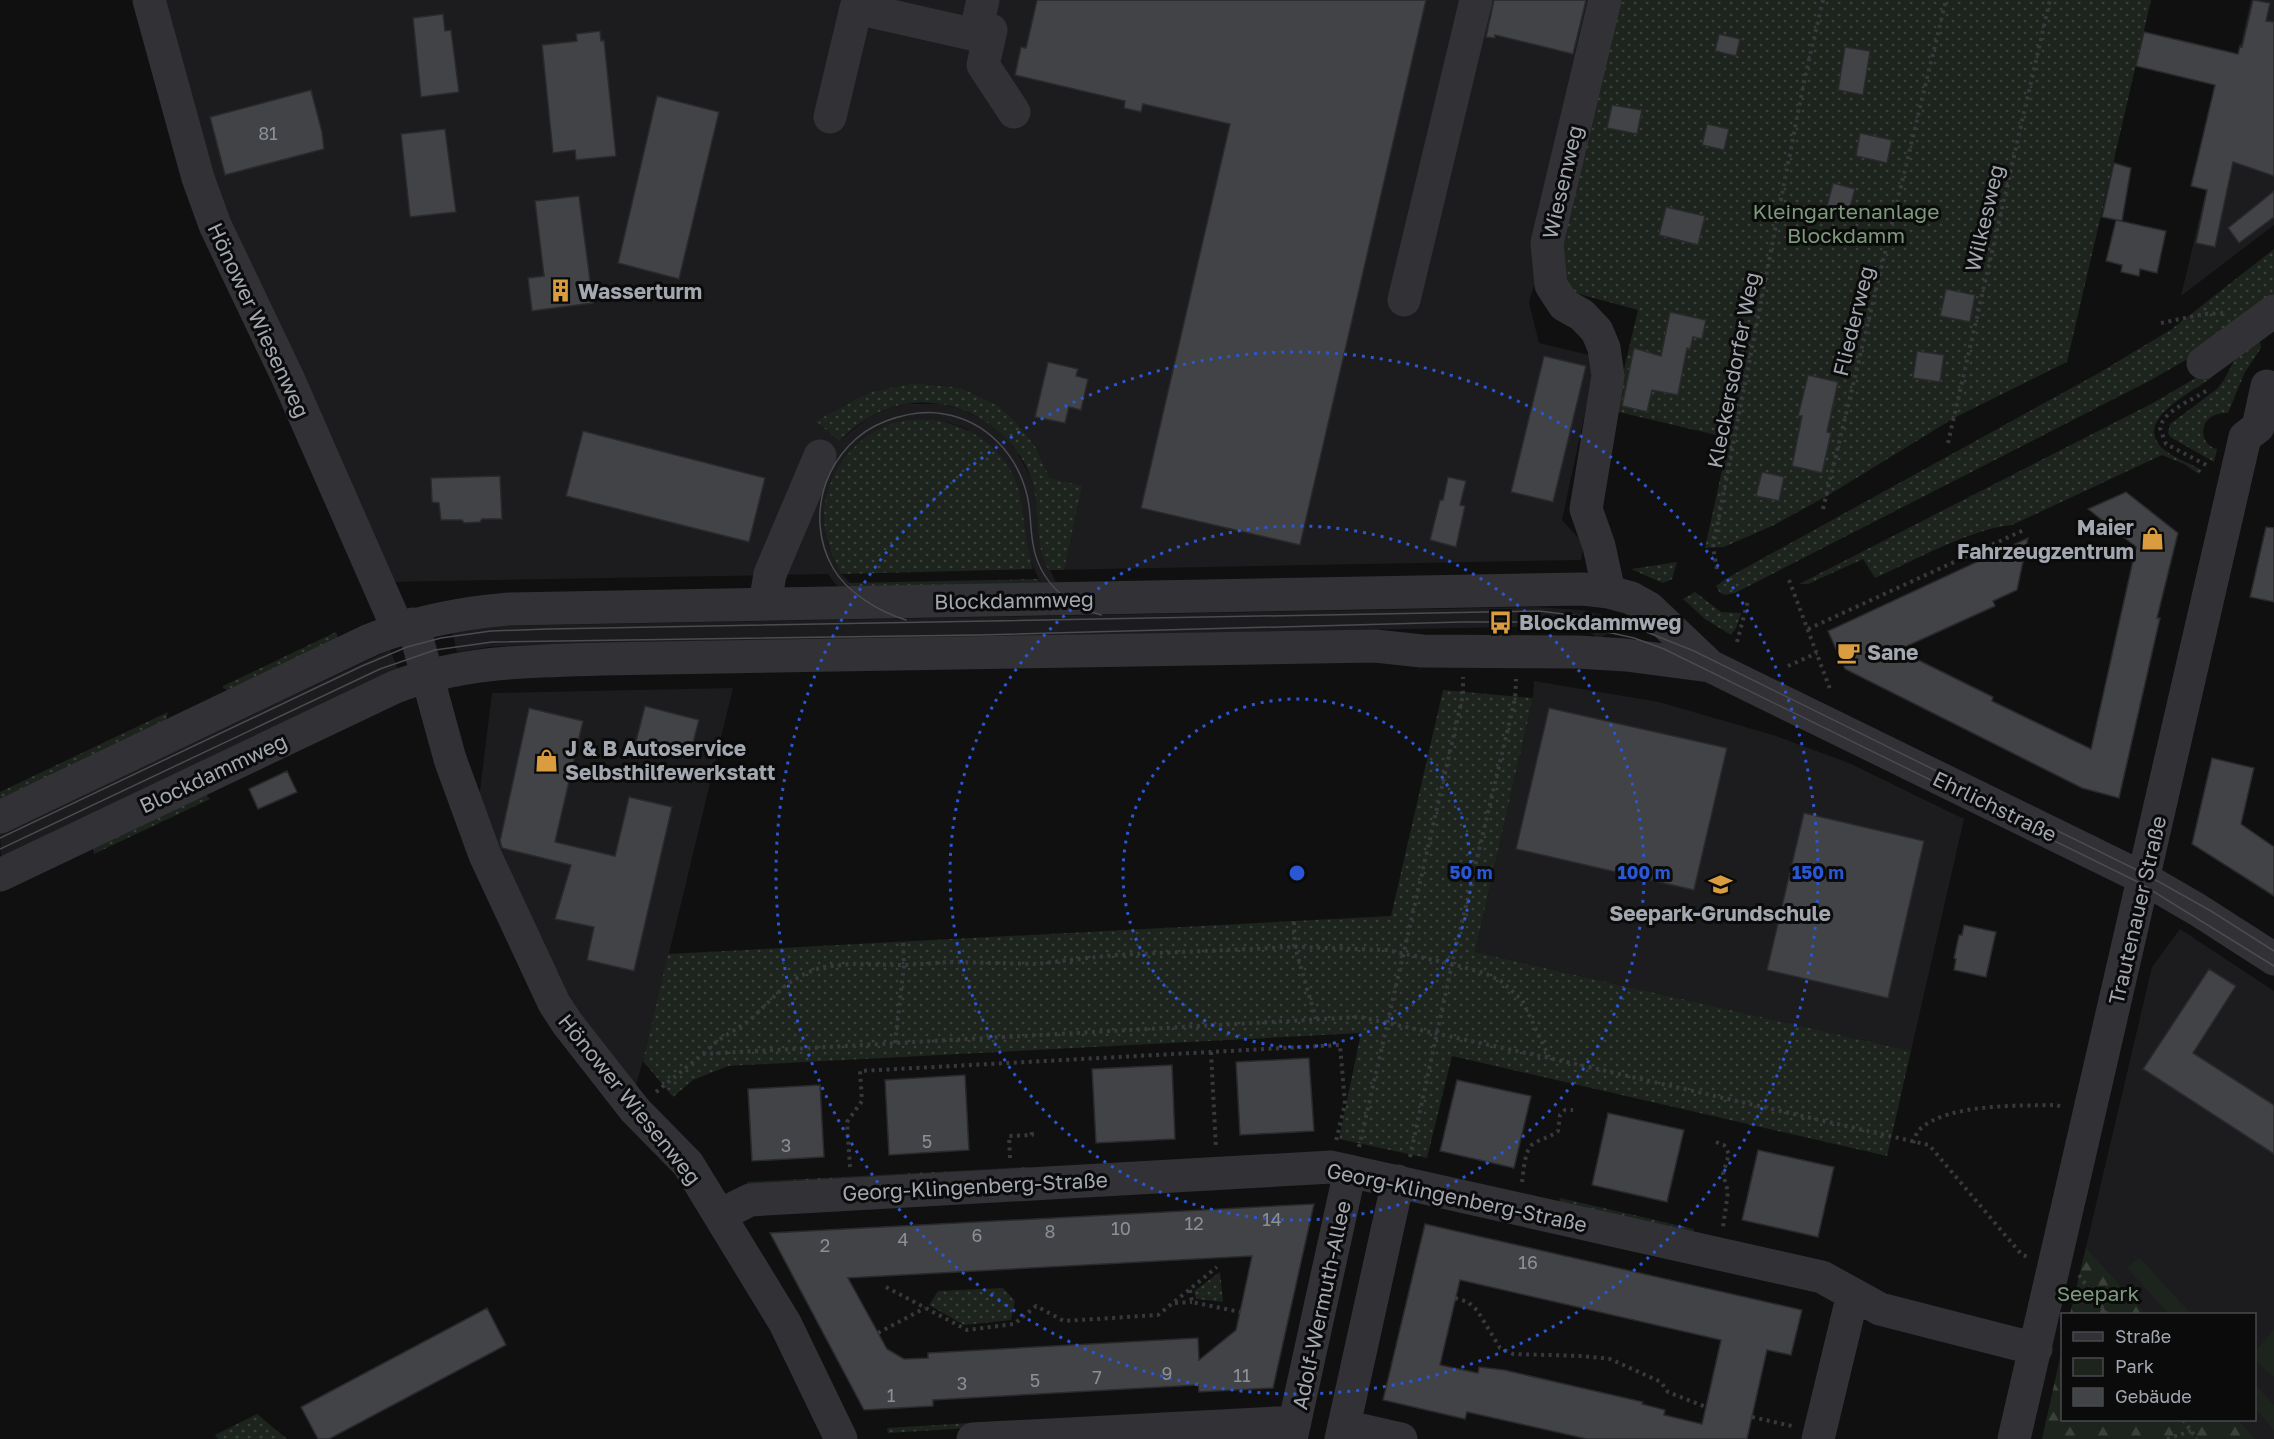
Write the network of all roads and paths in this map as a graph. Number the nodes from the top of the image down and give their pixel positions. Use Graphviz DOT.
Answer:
graph roads {
  1 [pos="149,0"];
  2 [pos="983,0"];
  3 [pos="1476,0"];
  4 [pos="1605,0"];
  5 [pos="1823,0"];
  6 [pos="1946,0"];
  7 [pos="2050,0"];
  8 [pos="989,38"];
  9 [pos="1014,112"];
  10 [pos="830,117"];
  11 [pos="1404,300"];
  12 [pos="2274,311"];
  13 [pos="2204,314"];
  14 [pos="2161,323"];
  15 [pos="2212,357"];
  16 [pos="2267,386"];
  17 [pos="1948,443"];
  18 [pos="820,456"];
  19 [pos="2236,480"];
  20 [pos="1823,509"];
  21 [pos="2024,530"];
  22 [pos="1717,569"];
  23 [pos="1789,580"];
  24 [pos="1609,592"];
  25 [pos="1748,601"];
  26 [pos="765,604"];
  27 [pos="1649,608"];
  28 [pos="405,627"];
  29 [pos="1808,630"];
  30 [pos="1737,642"];
  31 [pos="1817,653"];
  32 [pos="1626,655"];
  33 [pos="1710,666"];
  34 [pos="1788,666"];
  35 [pos="1463,670"];
  36 [pos="1516,672"];
  37 [pos="428,675"];
  38 [pos="1830,689"];
  39 [pos="0,817"];
  40 [pos="0,875"];
  41 [pos="2143,879"];
  42 [pos="1294,922"];
  43 [pos="903,943"];
  44 [pos="1294,947"];
  45 [pos="1403,953"];
  46 [pos="2274,959"];
  47 [pos="1452,964"];
  48 [pos="904,966"];
  49 [pos="1316,1019"];
  50 [pos="1388,1023"];
  51 [pos="1438,1034"];
  52 [pos="895,1043"];
  53 [pos="1210,1052"];
  54 [pos="703,1054"];
  55 [pos="1549,1058"];
  56 [pos="635,1110"];
  57 [pos="1573,1110"];
  58 [pos="2072,1110"];
  59 [pos="1031,1128"];
  60 [pos="1716,1142"];
  61 [pos="1216,1143"];
  62 [pos="1913,1143"];
  63 [pos="1010,1148"];
  64 [pos="1348,1154"];
  65 [pos="849,1158"];
  66 [pos="1404,1170"];
  67 [pos="1521,1182"];
  68 [pos="720,1215"];
  69 [pos="1723,1227"];
  70 [pos="2039,1260"];
  71 [pos="1217,1267"];
  72 [pos="2076,1272"];
  73 [pos="886,1287"];
  74 [pos="1190,1290"];
  75 [pos="1853,1294"];
  76 [pos="1455,1298"];
  77 [pos="1192,1302"];
  78 [pos="1173,1303"];
  79 [pos="926,1308"];
  80 [pos="1240,1312"];
  81 [pos="2106,1313"];
  82 [pos="878,1333"];
  83 [pos="2036,1349"];
  84 [pos="1706,1407"];
  85 [pos="1752,1417"];
  86 [pos="2184,1421"];
  87 [pos="1293,1430"];
  88 [pos="2191,1431"];
  89 [pos="1343,1432"];
  90 [pos="1806,1433"];
  91 [pos="841,1439"];
  92 [pos="973,1439"];
  93 [pos="1401,1439"];
  94 [pos="2014,1439"];
  95 [pos="2167,1439"];
  96 [pos="2198,1439"];
  1 -- 28 [label="street, Hönower Wiesenweg"];
  2 -- 8 [label="street"];
  3 -- 11 [label="street"];
  4 -- 24 [label="street, Wiesenweg"];
  5 -- 22 [label="path, Kleckersdorfer Weg"];
  6 -- 20 [label="path, Fliederweg"];
  7 -- 17 [label="path, Wilkesweg"];
  8 -- 9 [label="street"];
  8 -- 10 [label="street"];
  12 -- 15 [label="street"];
  13 -- 14 [label="path"];
  15 -- 19 [label="path"];
  16 -- 19 [label="street, Trautenauer Straße"];
  18 -- 26 [label="street"];
  19 -- 41 [label="street, Trautenauer Straße"];
  21 -- 29 [label="path"];
  23 -- 29 [label="path"];
  24 -- 26 [label="street, Blockdammweg"];
  24 -- 27 [label="street, Blockdammweg"];
  25 -- 30 [label="path"];
  26 -- 28 [label="street, Blockdammweg"];
  27 -- 32 [label="street"];
  27 -- 33 [label="street, Blockdammweg"];
  28 -- 37 [label="street"];
  28 -- 39 [label="street, Blockdammweg"];
  29 -- 31 [label="path"];
  31 -- 34 [label="path"];
  31 -- 38 [label="path"];
  32 -- 33 [label="street, Blockdammweg"];
  32 -- 37 [label="street, Blockdammweg"];
  33 -- 41 [label="street, Ehrlichstraße"];
  35 -- 45 [label="path"];
  36 -- 47 [label="path"];
  37 -- 40 [label="street, Blockdammweg"];
  37 -- 56 [label="street, Hönower Wiesenweg"];
  41 -- 46 [label="street, Ehrlichstraße"];
  41 -- 83 [label="street, Trautenauer Straße"];
  42 -- 44 [label="path"];
  43 -- 48 [label="path"];
  44 -- 45 [label="path"];
  44 -- 48 [label="path"];
  44 -- 49 [label="path"];
  45 -- 47 [label="path"];
  45 -- 50 [label="path"];
  47 -- 51 [label="path"];
  47 -- 55 [label="path"];
  48 -- 52 [label="path"];
  48 -- 54 [label="path"];
  49 -- 50 [label="path"];
  49 -- 52 [label="path"];
  50 -- 51 [label="path"];
  50 -- 64 [label="path"];
  51 -- 55 [label="path"];
  51 -- 66 [label="path"];
  52 -- 54 [label="path"];
  53 -- 61 [label="path"];
  53 -- 64 [label="path"];
  53 -- 65 [label="path"];
  54 -- 56 [label="path"];
  55 -- 62 [label="path"];
  56 -- 68 [label="street, Hönower Wiesenweg"];
  57 -- 67 [label="path"];
  58 -- 62 [label="path"];
  59 -- 63 [label="path"];
  60 -- 69 [label="path"];
  62 -- 70 [label="path"];
  64 -- 66 [label="street, Georg-Klingenberg-Straße"];
  64 -- 68 [label="street, Georg-Klingenberg-Straße"];
  64 -- 87 [label="street, Adolf-Wermuth-Allee"];
  66 -- 75 [label="street, Georg-Klingenberg-Straße"];
  66 -- 89 [label="street"];
  68 -- 91 [label="street, Hönower Wiesenweg"];
  71 -- 74 [label="path"];
  72 -- 81 [label="path"];
  73 -- 79 [label="path"];
  74 -- 77 [label="path"];
  74 -- 78 [label="path"];
  75 -- 83 [label="street, Georg-Klingenberg-Straße"];
  75 -- 90 [label="street"];
  76 -- 84 [label="path"];
  77 -- 78 [label="path"];
  77 -- 80 [label="path"];
  78 -- 79 [label="path"];
  79 -- 82 [label="path"];
  83 -- 94 [label="street, Trautenauer Straße"];
  85 -- 90 [label="path"];
  86 -- 88 [label="path"];
  87 -- 92 [label="street"];
  88 -- 95 [label="path"];
  88 -- 96 [label="path"];
  89 -- 93 [label="street"];
}
